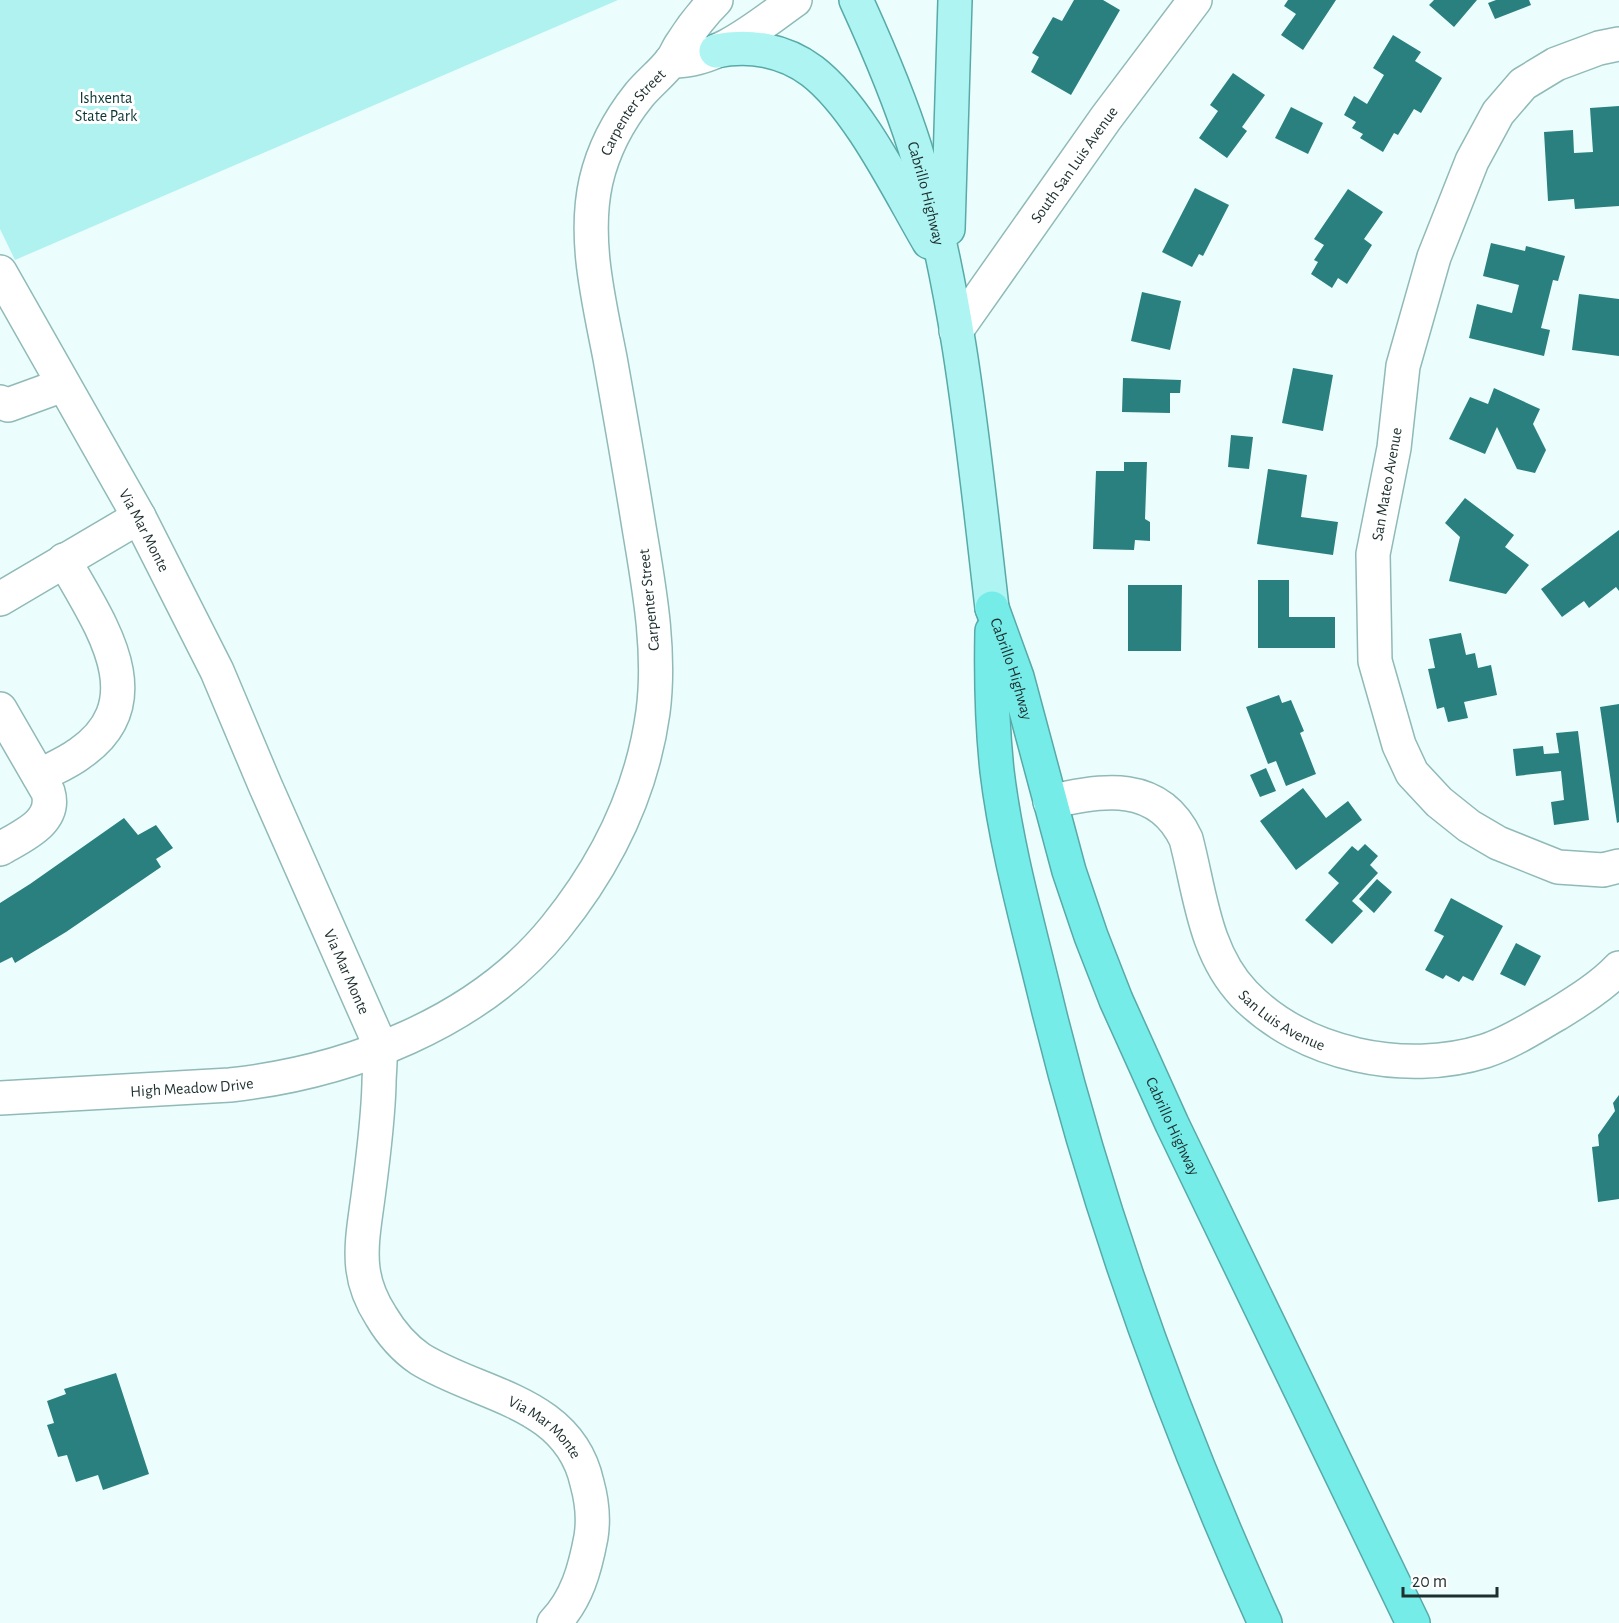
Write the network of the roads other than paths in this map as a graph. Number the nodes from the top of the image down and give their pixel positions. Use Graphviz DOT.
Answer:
graph roads {
  1 [pos="716,0"];
  2 [pos="795,0"];
  3 [pos="856,0"];
  4 [pos="955,0"];
  5 [pos="1195,0"];
  6 [pos="1619,44"];
  7 [pos="716,51"];
  8 [pos="671,61"];
  9 [pos="0,272"];
  10 [pos="946,272"];
  11 [pos="956,331"];
  12 [pos="63,385"];
  13 [pos="0,402"];
  14 [pos="139,517"];
  15 [pos="64,560"];
  16 [pos="0,599"];
  17 [pos="992,608"];
  18 [pos="0,709"];
  19 [pos="39,776"];
  20 [pos="1050,802"];
  21 [pos="0,849"];
  22 [pos="1619,866"];
  23 [pos="1619,968"];
  24 [pos="380,1048"];
  25 [pos="0,1098"];
  26 [pos="554,1623"];
  27 [pos="1264,1623"];
  28 [pos="1413,1623"];
  1 -- 8 [label="street, Carpenter Street"];
  2 -- 7 [label="street, Carpenter Street"];
  3 -- 10 [label="main road, Cabrillo Highway"];
  4 -- 10 [label="main road"];
  5 -- 11 [label="street, South San Luis Avenue"];
  6 -- 22 [label="street, San Mateo Avenue"];
  7 -- 8 [label="street, Carpenter Street"];
  7 -- 10 [label="main road"];
  8 -- 24 [label="street, Carpenter Street"];
  9 -- 12 [label="street, Via Mar Monte"];
  10 -- 11 [label="main road, Cabrillo Highway"];
  11 -- 17 [label="main road, Cabrillo Highway"];
  12 -- 13 [label="street"];
  12 -- 14 [label="street, Via Mar Monte"];
  14 -- 15 [label="street"];
  14 -- 24 [label="street, Via Mar Monte"];
  15 -- 16 [label="street"];
  15 -- 19 [label="street"];
  17 -- 20 [label="highway, Cabrillo Highway"];
  17 -- 27 [label="highway, Cabrillo Highway"];
  18 -- 19 [label="street"];
  19 -- 21 [label="street"];
  20 -- 23 [label="street, San Luis Avenue"];
  20 -- 28 [label="highway, Cabrillo Highway"];
  24 -- 25 [label="street, High Meadow Drive"];
  24 -- 26 [label="street, Via Mar Monte"];
}
